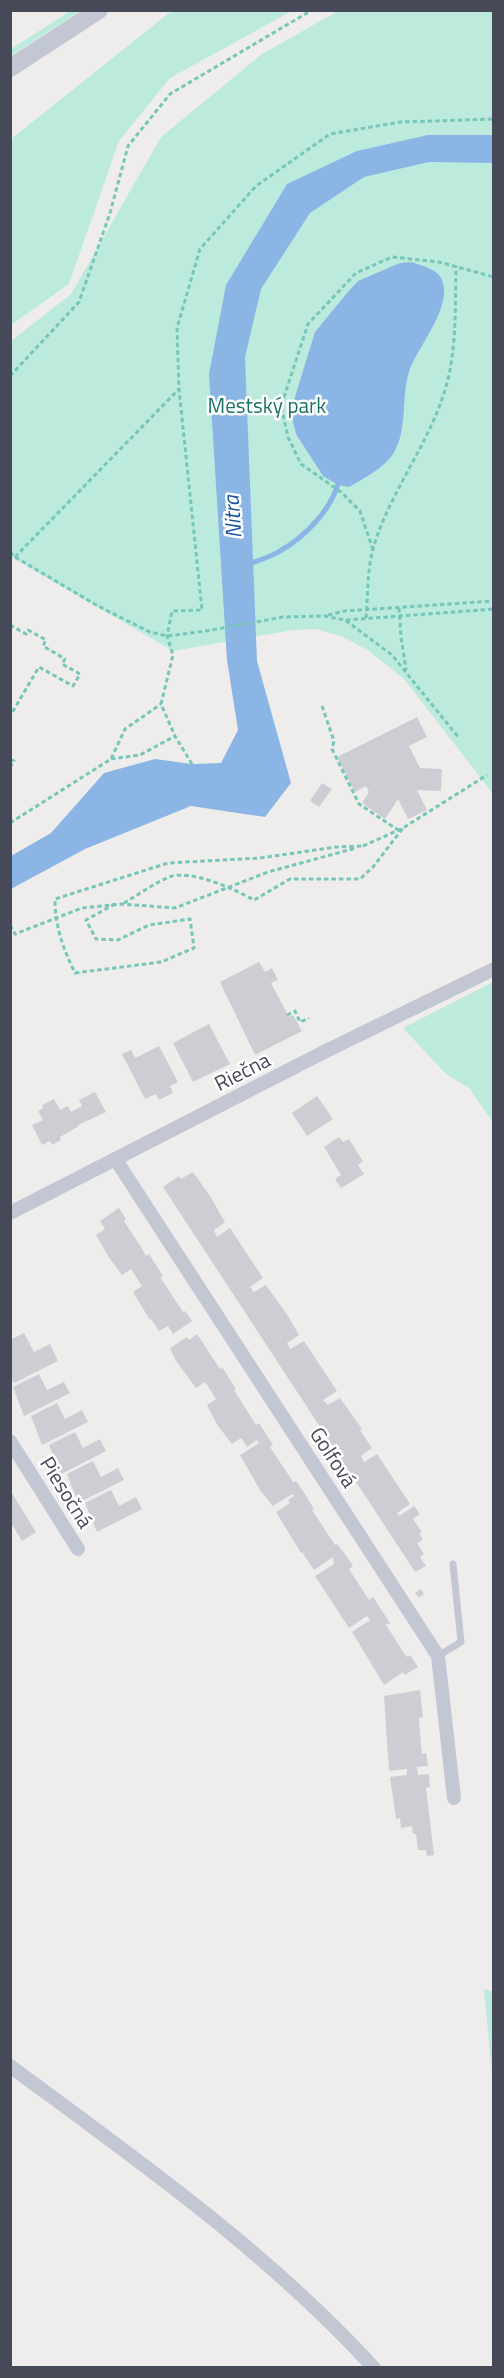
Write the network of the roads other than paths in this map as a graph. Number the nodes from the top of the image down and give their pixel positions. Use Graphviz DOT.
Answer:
graph roads {
  1 [pos="99,10"];
  2 [pos="10,68"];
  3 [pos="494,969"];
  4 [pos="116,1160"];
  5 [pos="10,1213"];
  6 [pos="10,1441"];
  7 [pos="15,1459"];
  8 [pos="78,1549"];
  9 [pos="453,1564"];
  10 [pos="438,1656"];
  11 [pos="454,1798"];
  12 [pos="10,2066"];
  13 [pos="374,2367"];
  1 -- 2 [label="street"];
  3 -- 4 [label="street, Riečna"];
  4 -- 5 [label="street, Riečna"];
  4 -- 10 [label="street, Golfová"];
  6 -- 7 [label="street, Piesočná"];
  7 -- 8 [label="street, Piesočná"];
  9 -- 10 [label="lane"];
  10 -- 11 [label="street, Golfová"];
  12 -- 13 [label="street"];
}
